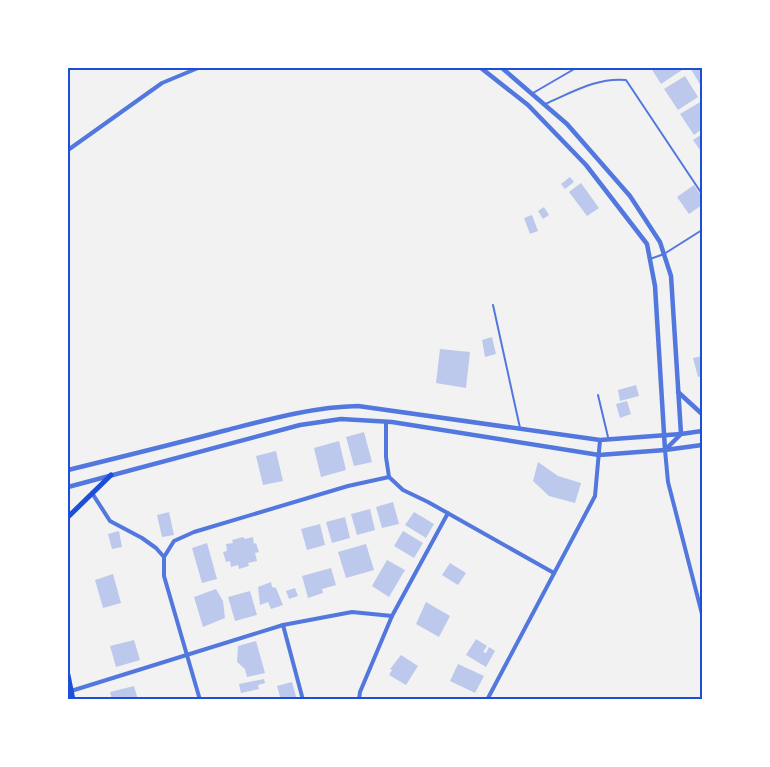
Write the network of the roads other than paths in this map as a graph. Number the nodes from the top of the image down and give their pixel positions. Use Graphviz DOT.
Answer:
graph roads {
  1 [pos="198,68"];
  2 [pos="480,68"];
  3 [pos="502,68"];
  4 [pos="576,68"];
  5 [pos="532,93"];
  6 [pos="545,104"];
  7 [pos="68,150"];
  8 [pos="702,194"];
  9 [pos="702,230"];
  10 [pos="664,254"];
  11 [pos="650,259"];
  12 [pos="493,305"];
  13 [pos="678,392"];
  14 [pos="598,395"];
  15 [pos="702,414"];
  16 [pos="386,422"];
  17 [pos="520,428"];
  18 [pos="702,431"];
  19 [pos="681,434"];
  20 [pos="663,435"];
  21 [pos="600,440"];
  22 [pos="608,440"];
  23 [pos="702,445"];
  24 [pos="665,450"];
  25 [pos="599,455"];
  26 [pos="68,470"];
  27 [pos="111,475"];
  28 [pos="388,477"];
  29 [pos="68,487"];
  30 [pos="92,493"];
  31 [pos="448,513"];
  32 [pos="68,517"];
  33 [pos="164,557"];
  34 [pos="554,573"];
  35 [pos="702,614"];
  36 [pos="392,616"];
  37 [pos="283,625"];
  38 [pos="188,654"];
  39 [pos="68,675"];
  40 [pos="71,691"];
  41 [pos="72,700"];
  42 [pos="200,700"];
  43 [pos="303,700"];
  44 [pos="359,700"];
  45 [pos="487,700"];
  1 -- 7 [label="street"];
  2 -- 11 [label="street"];
  3 -- 5 [label="street"];
  4 -- 5 [label="lane"];
  5 -- 6 [label="street"];
  6 -- 8 [label="lane"];
  6 -- 10 [label="street"];
  9 -- 10 [label="lane"];
  10 -- 11 [label="lane"];
  10 -- 13 [label="street"];
  11 -- 20 [label="street"];
  12 -- 17 [label="lane"];
  13 -- 15 [label="street"];
  13 -- 19 [label="street"];
  14 -- 22 [label="lane"];
  16 -- 25 [label="street"];
  16 -- 27 [label="street"];
  16 -- 28 [label="street"];
  17 -- 21 [label="street"];
  17 -- 26 [label="street"];
  18 -- 19 [label="street"];
  19 -- 20 [label="street"];
  19 -- 24 [label="street"];
  20 -- 22 [label="street"];
  20 -- 24 [label="street"];
  21 -- 22 [label="street"];
  21 -- 25 [label="street"];
  23 -- 24 [label="street"];
  24 -- 25 [label="street"];
  24 -- 35 [label="street"];
  25 -- 34 [label="street"];
  27 -- 29 [label="street"];
  27 -- 30 [label="main road"];
  28 -- 31 [label="street"];
  28 -- 33 [label="street"];
  30 -- 32 [label="main road"];
  30 -- 33 [label="street"];
  31 -- 34 [label="street"];
  31 -- 36 [label="street"];
  33 -- 38 [label="street"];
  34 -- 45 [label="street"];
  36 -- 37 [label="street"];
  36 -- 44 [label="street"];
  37 -- 38 [label="street"];
  37 -- 43 [label="street"];
  38 -- 40 [label="street"];
  38 -- 42 [label="street"];
  39 -- 40 [label="main road"];
  40 -- 41 [label="main road"];
}
